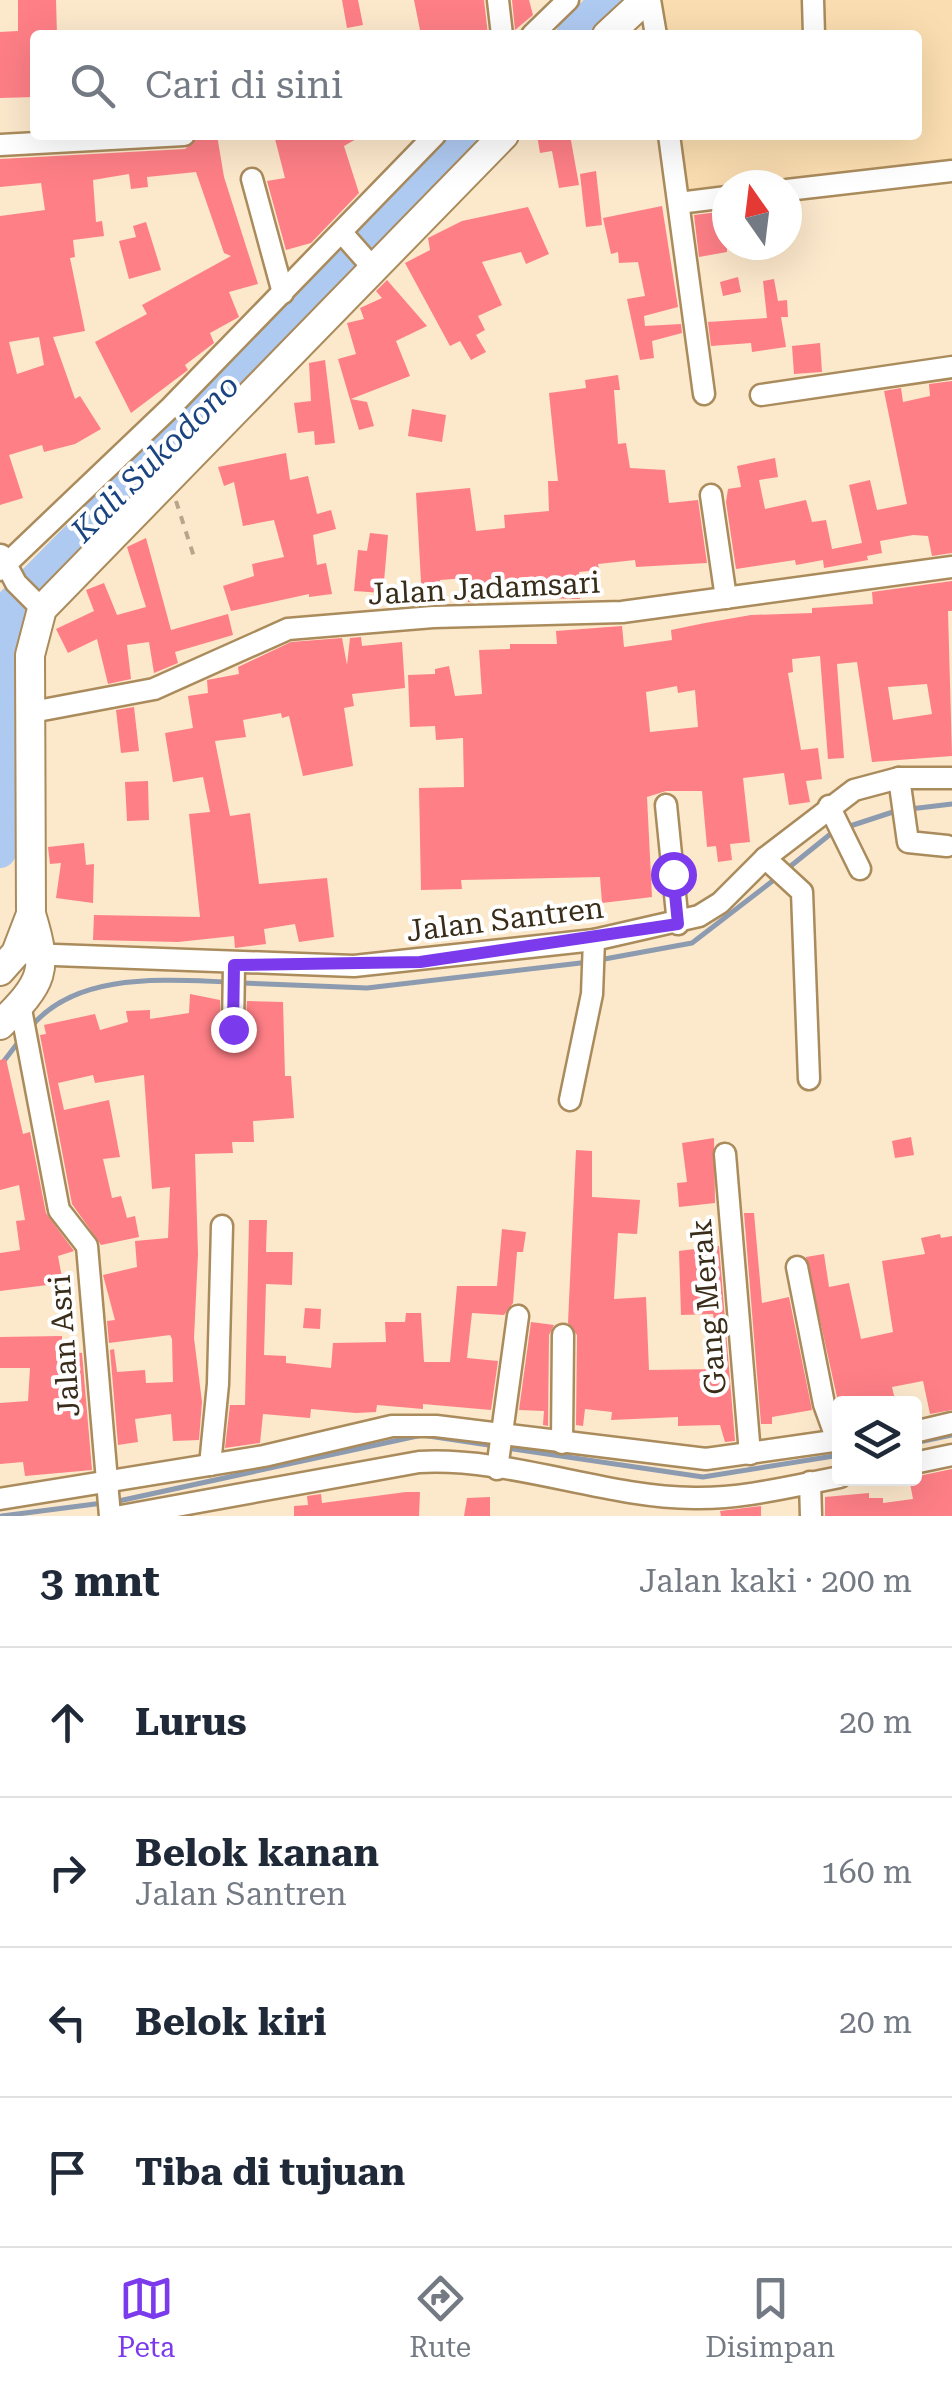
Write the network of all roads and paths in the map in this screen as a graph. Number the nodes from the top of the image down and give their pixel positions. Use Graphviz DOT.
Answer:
graph roads {
  1 [pos="498,0"];
  2 [pos="568,0"];
  3 [pos="648,0"];
  4 [pos="813,0"];
  5 [pos="501,30"];
  6 [pos="537,30"];
  7 [pos="613,30"];
  8 [pos="655,30"];
  9 [pos="814,30"];
  10 [pos="92,140"];
  11 [pos="432,140"];
  12 [pos="498,140"];
  13 [pos="671,140"];
  14 [pos="0,145"];
  15 [pos="952,171"];
  16 [pos="252,179"];
  17 [pos="802,188"];
  18 [pos="712,199"];
  19 [pos="679,203"];
  20 [pos="356,250"];
  21 [pos="283,293"];
  22 [pos="952,367"];
  23 [pos="704,394"];
  24 [pos="761,395"];
  25 [pos="173,490"];
  26 [pos="711,495"];
  27 [pos="195,560"];
  28 [pos="952,566"];
  29 [pos="5,567"];
  30 [pos="726,598"];
  31 [pos="38,606"];
  32 [pos="32,712"];
  33 [pos="952,778"];
  34 [pos="899,782"];
  35 [pos="666,805"];
  36 [pos="835,819"];
  37 [pos="947,846"];
  38 [pos="776,868"];
  39 [pos="860,868"];
  40 [pos="678,924"];
  41 [pos="594,951"];
  42 [pos="15,962"];
  43 [pos="234,976"];
  44 [pos="16,1022"];
  45 [pos="233,1029"];
  46 [pos="809,1078"];
  47 [pos="570,1100"];
  48 [pos="725,1154"];
  49 [pos="222,1226"];
  50 [pos="797,1268"];
  51 [pos="518,1316"];
  52 [pos="563,1335"];
  53 [pos="952,1424"];
  54 [pos="832,1425"];
  55 [pos="922,1430"];
  56 [pos="832,1441"];
  57 [pos="562,1443"];
  58 [pos="500,1452"];
  59 [pos="750,1454"];
  60 [pos="952,1456"];
  61 [pos="922,1462"];
  62 [pos="210,1466"];
  63 [pos="832,1478"];
  64 [pos="810,1482"];
  65 [pos="106,1488"];
  66 [pos="0,1499"];
  67 [pos="114,1515"];
  68 [pos="811,1516"];
  1 -- 5 [label="street"];
  2 -- 6 [label="street"];
  3 -- 7 [label="main road"];
  3 -- 8 [label="street"];
  4 -- 9 [label="street"];
  10 -- 14 [label="street"];
  11 -- 20 [label="street"];
  12 -- 20 [label="main road"];
  13 -- 19 [label="street"];
  15 -- 17 [label="street"];
  16 -- 21 [label="street"];
  18 -- 19 [label="street"];
  19 -- 23 [label="street"];
  20 -- 21 [label="street"];
  20 -- 31 [label="main road"];
  21 -- 29 [label="street"];
  22 -- 24 [label="street"];
  25 -- 27 [label="path"];
  26 -- 30 [label="street"];
  28 -- 30 [label="street, Jalan Jadamsari"];
  29 -- 31 [label="street"];
  30 -- 32 [label="street, Jalan Jadamsari"];
  31 -- 32 [label="main road"];
  32 -- 42 [label="main road"];
  33 -- 34 [label="street, Jalan Santren"];
  34 -- 36 [label="street, Jalan Santren"];
  34 -- 37 [label="street"];
  35 -- 40 [label="street"];
  36 -- 38 [label="street, Jalan Santren"];
  36 -- 39 [label="street"];
  38 -- 40 [label="street, Jalan Santren"];
  38 -- 46 [label="street"];
  40 -- 41 [label="street, Jalan Santren"];
  41 -- 43 [label="street, Jalan Santren"];
  41 -- 47 [label="street"];
  42 -- 43 [label="street, Jalan Santren"];
  42 -- 44 [label="main road"];
  43 -- 45 [label="street"];
  44 -- 65 [label="street, Jalan Asri"];
  48 -- 59 [label="street, Gang Merak"];
  49 -- 62 [label="street"];
  50 -- 54 [label="street"];
  51 -- 58 [label="street"];
  52 -- 57 [label="street"];
  53 -- 55 [label="street"];
  56 -- 59 [label="street"];
  57 -- 58 [label="street"];
  57 -- 59 [label="street"];
  58 -- 62 [label="street"];
  58 -- 64 [label="street"];
  58 -- 67 [label="street"];
  60 -- 61 [label="street"];
  62 -- 65 [label="street"];
  63 -- 64 [label="street"];
  64 -- 68 [label="street"];
  65 -- 66 [label="street"];
  65 -- 67 [label="street, Jalan Asri"];
}
